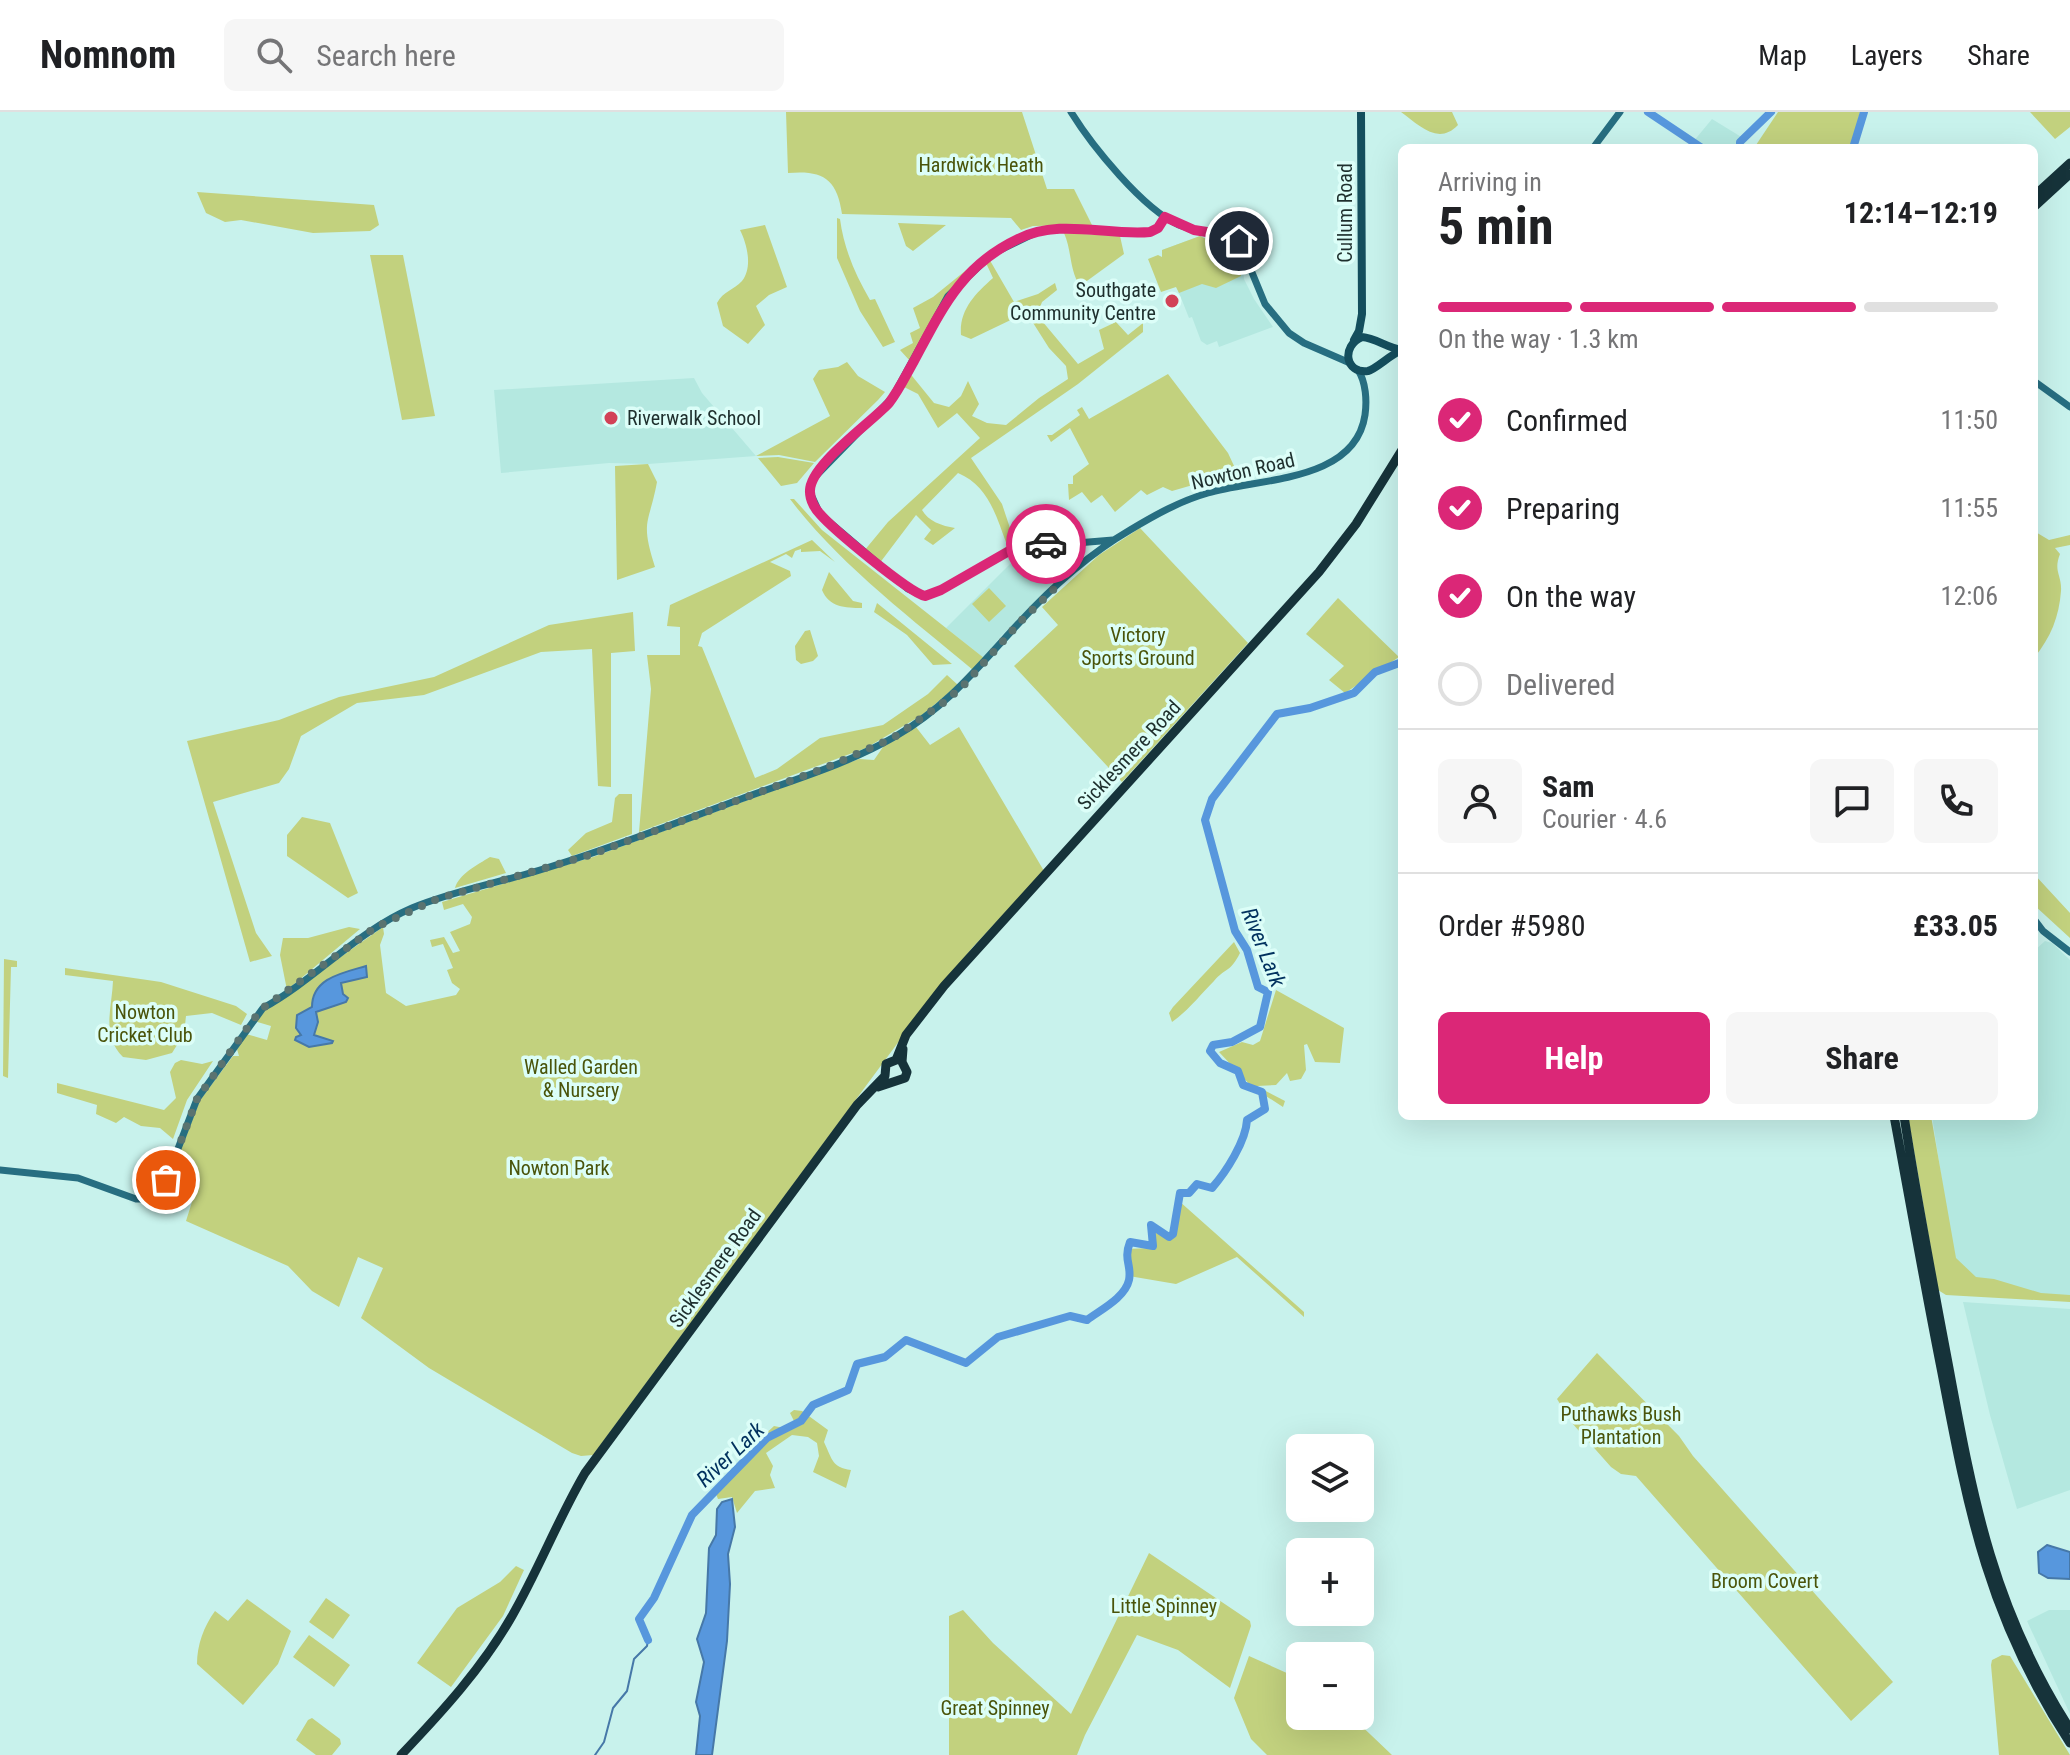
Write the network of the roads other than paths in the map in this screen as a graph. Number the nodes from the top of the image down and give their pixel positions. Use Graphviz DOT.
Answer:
graph roads {
  1 [pos="1071,112"];
  2 [pos="1361,112"];
  3 [pos="1620,112"];
  4 [pos="1596,144"];
  5 [pos="2070,163"];
  6 [pos="2070,174"];
  7 [pos="2038,192"];
  8 [pos="2038,203"];
  9 [pos="1165,217"];
  10 [pos="1362,314"];
  11 [pos="1374,340"];
  12 [pos="1352,343"];
  13 [pos="1398,349"];
  14 [pos="1398,352"];
  15 [pos="1329,353"];
  16 [pos="1350,363"];
  17 [pos="1378,365"];
  18 [pos="1358,370"];
  19 [pos="2038,384"];
  20 [pos="1364,390"];
  21 [pos="2070,407"];
  22 [pos="1398,456"];
  23 [pos="1117,538"];
  24 [pos="1085,542"];
  25 [pos="1063,543"];
  26 [pos="1090,558"];
  27 [pos="1062,564"];
  28 [pos="1080,566"];
  29 [pos="1054,589"];
  30 [pos="2038,924"];
  31 [pos="2070,952"];
  32 [pos="899,1061"];
  33 [pos="887,1078"];
  34 [pos="1895,1120"];
  35 [pos="1905,1120"];
  36 [pos="0,1170"];
  37 [pos="2070,1729"];
  38 [pos="2070,1743"];
  39 [pos="401,1755"];
  1 -- 9 [label="street"];
  2 -- 10 [label="main road, Cullum Road"];
  3 -- 4 [label="street"];
  5 -- 7 [label="highway"];
  6 -- 8 [label="highway"];
  9 -- 15 [label="street"];
  9 -- 25 [label="street"];
  10 -- 11 [label="main road, Cullum Road"];
  10 -- 12 [label="main road, Cullum Road"];
  11 -- 12 [label="main road"];
  11 -- 13 [label="main road"];
  11 -- 17 [label="main road"];
  12 -- 15 [label="street"];
  12 -- 16 [label="main road"];
  14 -- 17 [label="main road"];
  15 -- 16 [label="street"];
  16 -- 18 [label="main road"];
  17 -- 18 [label="main road"];
  17 -- 20 [label="street, Nowton Road"];
  18 -- 20 [label="street, Nowton Road"];
  19 -- 21 [label="street"];
  20 -- 23 [label="street, Nowton Road"];
  22 -- 32 [label="highway, Sicklesmere Road"];
  23 -- 24 [label="street"];
  23 -- 26 [label="street, Nowton Road"];
  24 -- 25 [label="street"];
  24 -- 26 [label="street"];
  25 -- 27 [label="street, Nowton Road"];
  26 -- 28 [label="street, Nowton Road"];
  27 -- 28 [label="street"];
  27 -- 29 [label="street, Nowton Road"];
  28 -- 29 [label="street, Nowton Road"];
  29 -- 36 [label="street, Nowton Road"];
  30 -- 31 [label="street"];
  32 -- 33 [label="highway, Sicklesmere Road"];
  32 -- 33 [label="highway, Sicklesmere Road"];
  33 -- 39 [label="highway, Sicklesmere Road"];
  34 -- 38 [label="highway"];
  35 -- 37 [label="highway"];
}
